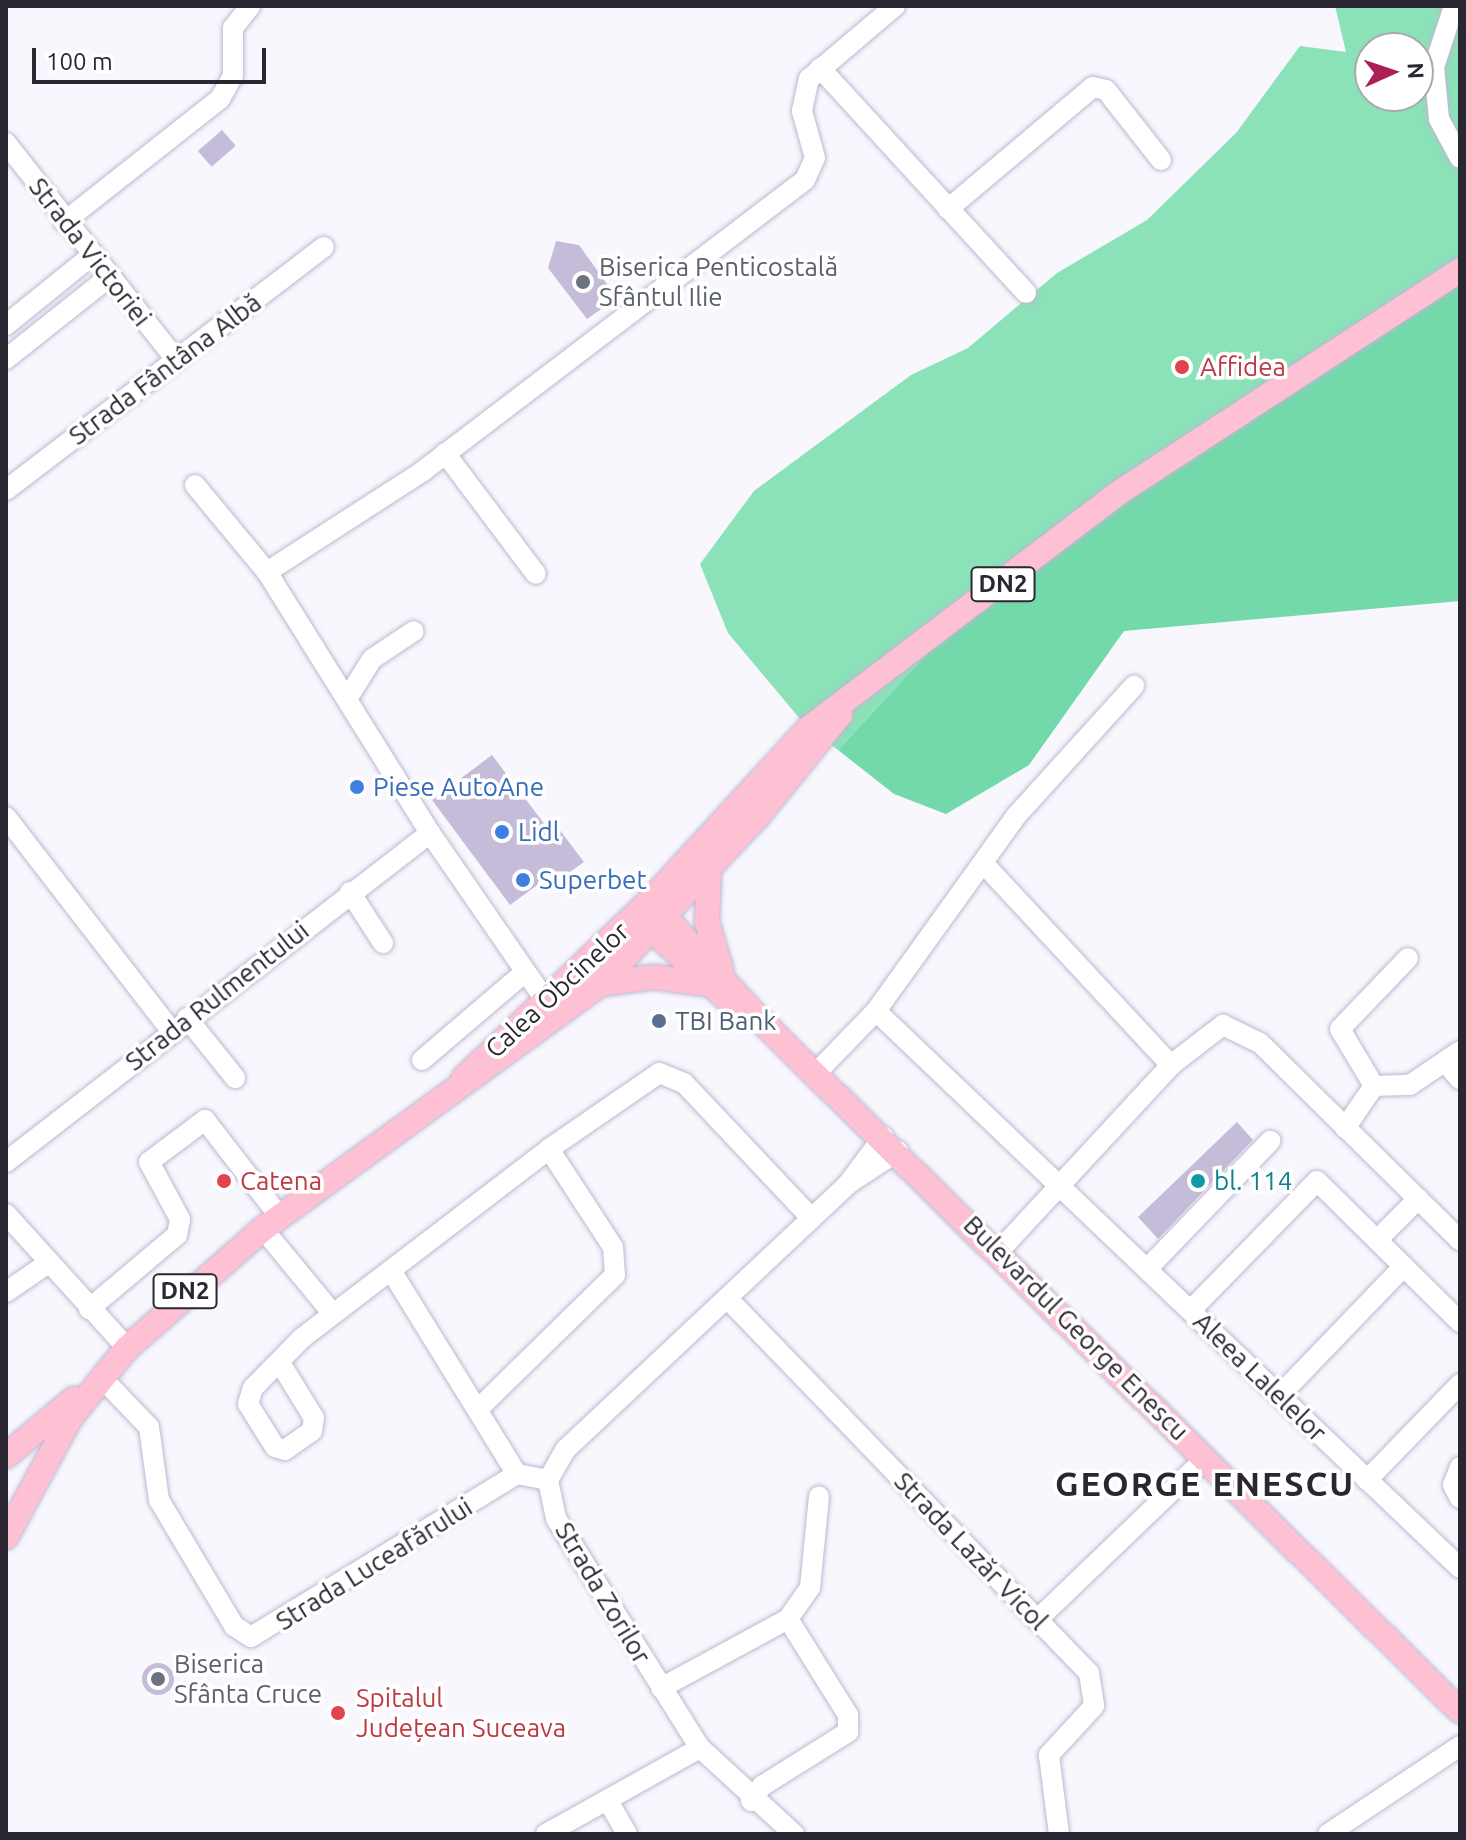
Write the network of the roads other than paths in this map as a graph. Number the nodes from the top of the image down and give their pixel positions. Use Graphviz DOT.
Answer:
graph roads {
  1 [pos="250,6"];
  2 [pos="895,6"];
  3 [pos="1454,6"];
  4 [pos="820,68"];
  5 [pos="6,143"];
  6 [pos="1460,158"];
  7 [pos="1161,160"];
  8 [pos="948,209"];
  9 [pos="64,222"];
  10 [pos="324,247"];
  11 [pos="90,257"];
  12 [pos="1460,270"];
  13 [pos="108,278"];
  14 [pos="1026,293"];
  15 [pos="6,325"];
  16 [pos="6,359"];
  17 [pos="176,360"];
  18 [pos="445,453"];
  19 [pos="195,485"];
  20 [pos="6,490"];
  21 [pos="267,572"];
  22 [pos="536,574"];
  23 [pos="414,631"];
  24 [pos="1134,686"];
  25 [pos="347,699"];
  26 [pos="851,700"];
  27 [pos="6,817"];
  28 [pos="430,833"];
  29 [pos="984,864"];
  30 [pos="709,870"];
  31 [pos="350,892"];
  32 [pos="652,916"];
  33 [pos="383,943"];
  34 [pos="1408,958"];
  35 [pos="525,972"];
  36 [pos="715,979"];
  37 [pos="600,984"];
  38 [pos="546,1001"];
  39 [pos="876,1011"];
  40 [pos="179,1025"];
  41 [pos="1453,1056"];
  42 [pos="422,1060"];
  43 [pos="1171,1065"];
  44 [pos="816,1073"];
  45 [pos="235,1078"];
  46 [pos="464,1078"];
  47 [pos="1460,1079"];
  48 [pos="1374,1086"];
  49 [pos="1345,1128"];
  50 [pos="1270,1141"];
  51 [pos="891,1144"];
  52 [pos="549,1149"];
  53 [pos="6,1162"];
  54 [pos="1060,1185"];
  55 [pos="1418,1199"];
  56 [pos="6,1214"];
  57 [pos="811,1218"];
  58 [pos="271,1223"];
  59 [pos="1378,1239"];
  60 [pos="1460,1240"];
  61 [pos="999,1251"];
  62 [pos="47,1264"];
  63 [pos="1404,1266"];
  64 [pos="1147,1269"];
  65 [pos="392,1272"];
  66 [pos="6,1292"];
  67 [pos="727,1298"];
  68 [pos="89,1309"];
  69 [pos="1191,1310"];
  70 [pos="333,1314"];
  71 [pos="1460,1322"];
  72 [pos="127,1348"];
  73 [pos="282,1366"];
  74 [pos="101,1377"];
  75 [pos="1460,1384"];
  76 [pos="1279,1396"];
  77 [pos="479,1408"];
  78 [pos="6,1456"];
  79 [pos="1206,1458"];
  80 [pos="1460,1467"];
  81 [pos="517,1474"];
  82 [pos="548,1480"];
  83 [pos="1367,1480"];
  84 [pos="819,1496"];
  85 [pos="1460,1498"];
  86 [pos="6,1537"];
  87 [pos="1460,1568"];
  88 [pos="788,1619"];
  89 [pos="1037,1620"];
  90 [pos="661,1688"];
  91 [pos="1460,1711"];
  92 [pos="1460,1746"];
  93 [pos="700,1748"];
  94 [pos="608,1801"];
  95 [pos="751,1801"];
  96 [pos="546,1834"];
  97 [pos="627,1834"];
  98 [pos="794,1834"];
  99 [pos="1059,1834"];
  100 [pos="1328,1834"];
  1 -- 9 [label="street"];
  2 -- 4 [label="street"];
  3 -- 6 [label="street"];
  4 -- 8 [label="street"];
  4 -- 18 [label="street"];
  5 -- 9 [label="street, Strada Victoriei"];
  7 -- 8 [label="street"];
  8 -- 14 [label="street"];
  9 -- 11 [label="street, Strada Victoriei"];
  10 -- 17 [label="street, Strada Fântâna Albă"];
  11 -- 13 [label="street, Strada Victoriei"];
  11 -- 15 [label="street"];
  12 -- 26 [label="main road, DN2"];
  13 -- 16 [label="street"];
  13 -- 17 [label="street, Strada Victoriei"];
  17 -- 20 [label="street, Strada Fântâna Albă"];
  18 -- 21 [label="street"];
  18 -- 22 [label="street"];
  19 -- 21 [label="street"];
  21 -- 25 [label="street"];
  23 -- 25 [label="street"];
  24 -- 29 [label="street"];
  25 -- 28 [label="street"];
  26 -- 30 [label="main road, DN2"];
  26 -- 32 [label="main road, DN2"];
  27 -- 40 [label="street"];
  28 -- 31 [label="street, Strada Rulmentului"];
  28 -- 35 [label="street"];
  29 -- 39 [label="street"];
  29 -- 43 [label="street"];
  30 -- 32 [label="main road, DN2"];
  30 -- 36 [label="main road"];
  31 -- 33 [label="street"];
  31 -- 40 [label="street, Strada Rulmentului"];
  32 -- 36 [label="main road, Bulevardul George Enescu"];
  32 -- 37 [label="main road, Calea Obcinelor / DN2"];
  32 -- 38 [label="main road, Calea Obcinelor / DN2"];
  34 -- 48 [label="street"];
  35 -- 38 [label="street"];
  35 -- 42 [label="street"];
  36 -- 37 [label="main road"];
  36 -- 44 [label="main road, Bulevardul George Enescu"];
  37 -- 46 [label="main road, Calea Obcinelor / DN2"];
  38 -- 46 [label="main road, Calea Obcinelor / DN2"];
  39 -- 44 [label="street"];
  39 -- 54 [label="street, Aleea Lalelelor"];
  40 -- 45 [label="street"];
  40 -- 53 [label="street, Strada Rulmentului"];
  41 -- 47 [label="street"];
  41 -- 48 [label="street"];
  43 -- 49 [label="street"];
  43 -- 54 [label="street"];
  44 -- 51 [label="main road, Bulevardul George Enescu"];
  46 -- 58 [label="main road, Calea Obcinelor / DN2"];
  48 -- 49 [label="street"];
  49 -- 55 [label="street"];
  50 -- 64 [label="street"];
  51 -- 57 [label="street"];
  51 -- 61 [label="main road, Bulevardul George Enescu"];
  52 -- 57 [label="street"];
  52 -- 65 [label="street"];
  52 -- 77 [label="street"];
  54 -- 61 [label="street"];
  54 -- 64 [label="street, Aleea Lalelelor"];
  55 -- 59 [label="street"];
  55 -- 60 [label="street"];
  56 -- 62 [label="street"];
  57 -- 67 [label="street"];
  58 -- 68 [label="street"];
  58 -- 70 [label="street"];
  58 -- 72 [label="main road, Calea Obcinelor / DN2"];
  59 -- 63 [label="street"];
  59 -- 69 [label="street"];
  61 -- 79 [label="main road, Bulevardul George Enescu"];
  62 -- 66 [label="street"];
  62 -- 68 [label="street"];
  63 -- 71 [label="street"];
  63 -- 76 [label="street"];
  64 -- 69 [label="street, Aleea Lalelelor"];
  65 -- 70 [label="street"];
  65 -- 77 [label="street"];
  67 -- 82 [label="street"];
  67 -- 89 [label="street, Strada Lazăr Vicol"];
  68 -- 72 [label="street"];
  69 -- 76 [label="street, Aleea Lalelelor"];
  70 -- 73 [label="street"];
  72 -- 74 [label="main road, Calea Obcinelor / DN2"];
  73 -- 73 [label="street"];
  74 -- 78 [label="main road, Calea Obcinelor / DN2"];
  74 -- 81 [label="street, Strada Luceafărului"];
  74 -- 86 [label="main road, Calea Obcinelor / DN2"];
  75 -- 83 [label="street"];
  76 -- 83 [label="street, Aleea Lalelelor"];
  77 -- 81 [label="street"];
  79 -- 89 [label="street"];
  79 -- 91 [label="main road, Bulevardul George Enescu"];
  80 -- 85 [label="street"];
  81 -- 82 [label="street"];
  82 -- 90 [label="street, Strada Zorilor"];
  83 -- 87 [label="street, Aleea Lalelelor"];
  84 -- 88 [label="street"];
  88 -- 90 [label="street"];
  88 -- 95 [label="street"];
  89 -- 99 [label="street, Strada Lazăr Vicol"];
  90 -- 93 [label="street, Strada Zorilor"];
  92 -- 100 [label="street"];
  93 -- 94 [label="street"];
  93 -- 95 [label="street, Strada Zorilor"];
  94 -- 96 [label="street"];
  94 -- 97 [label="street"];
  95 -- 98 [label="street, Strada Zorilor"];
}
